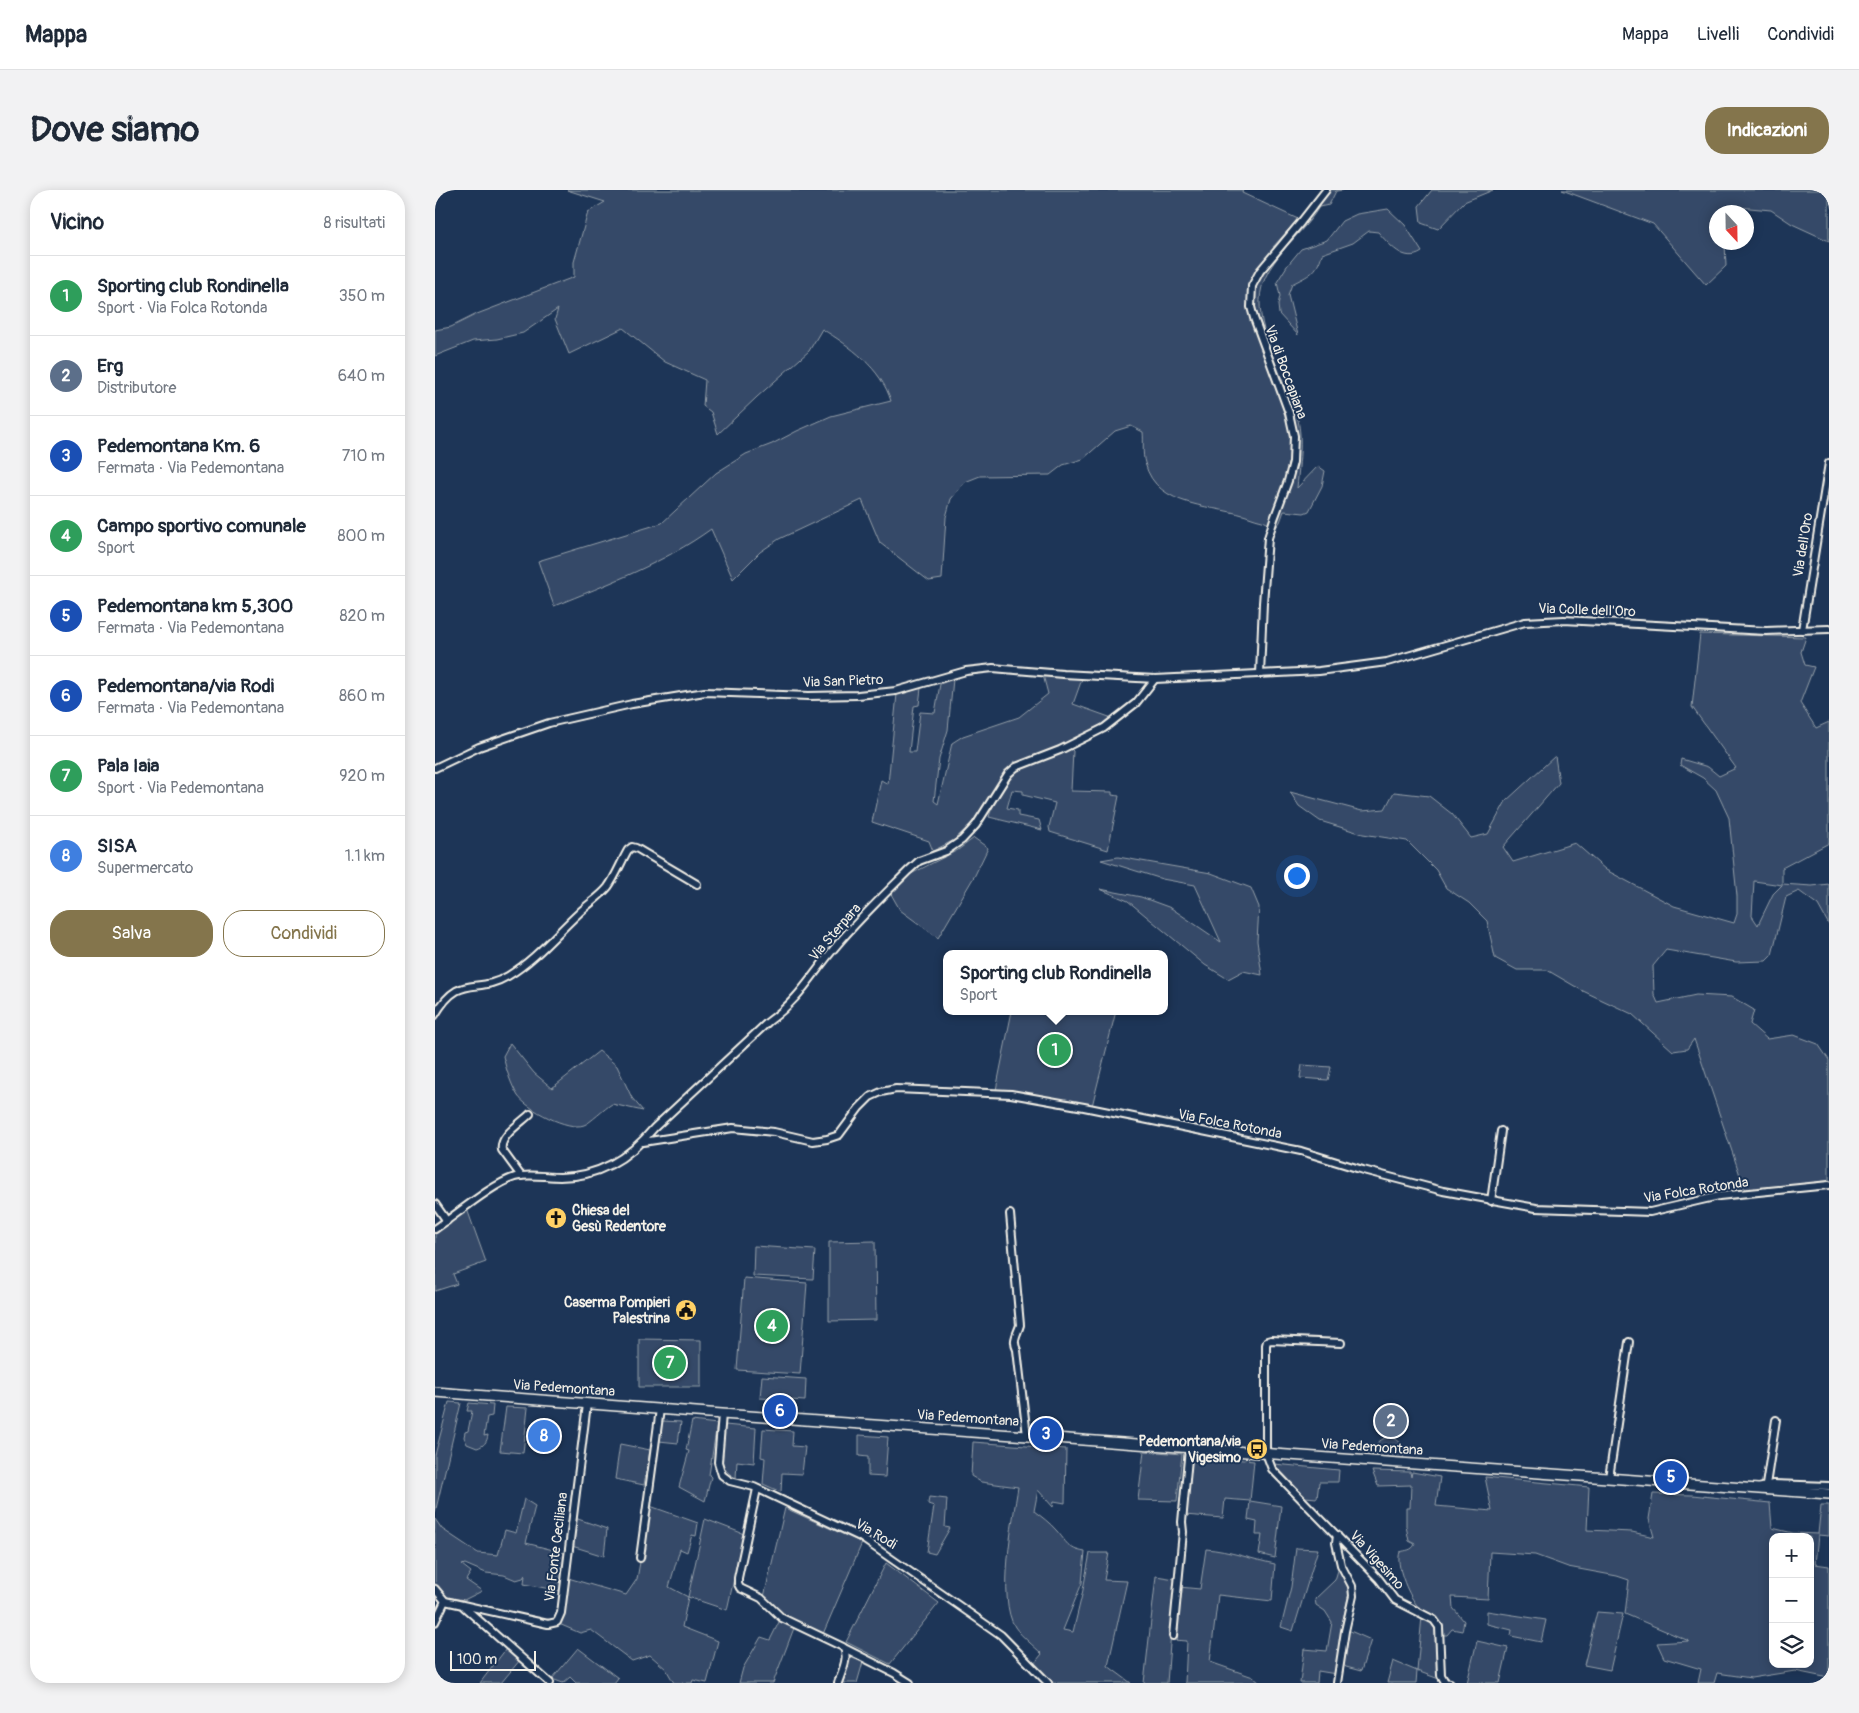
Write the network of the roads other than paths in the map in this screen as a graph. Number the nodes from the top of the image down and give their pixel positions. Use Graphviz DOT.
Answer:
graph roads {
  1 [pos="1325,190"];
  2 [pos="1829,463"];
  3 [pos="1829,629"];
  4 [pos="1802,630"];
  5 [pos="1260,674"];
  6 [pos="1155,679"];
  7 [pos="435,768"];
  8 [pos="697,884"];
  9 [pos="435,1016"];
  10 [pos="530,1114"];
  11 [pos="1501,1132"];
  12 [pos="643,1142"];
  13 [pos="521,1176"];
  14 [pos="1829,1185"];
  15 [pos="1491,1201"];
  16 [pos="435,1204"];
  17 [pos="1010,1214"];
  18 [pos="447,1221"];
  19 [pos="435,1229"];
  20 [pos="1629,1342"];
  21 [pos="1341,1343"];
  22 [pos="435,1392"];
  23 [pos="587,1404"];
  24 [pos="660,1409"];
  25 [pos="722,1414"];
  26 [pos="1776,1420"];
  27 [pos="1027,1436"];
  28 [pos="1189,1448"];
  29 [pos="1266,1453"];
  30 [pos="1609,1478"];
  31 [pos="1829,1486"];
  32 [pos="1762,1487"];
  33 [pos="757,1489"];
  34 [pos="1829,1494"];
  35 [pos="1337,1535"];
  36 [pos="640,1558"];
  37 [pos="435,1590"];
  38 [pos="445,1601"];
  39 [pos="461,1605"];
  40 [pos="435,1622"];
  41 [pos="1173,1636"];
  42 [pos="843,1647"];
  43 [pos="550,1683"];
  44 [pos="838,1683"];
  45 [pos="910,1683"];
  46 [pos="1048,1683"];
  47 [pos="1337,1683"];
  48 [pos="1450,1683"];
  1 -- 5 [label="street, Via di Boccapiana"];
  2 -- 4 [label="street, Via dell'Oro"];
  3 -- 4 [label="street, Via Colle dell'Oro"];
  4 -- 5 [label="street, Via Colle dell'Oro"];
  5 -- 6 [label="street, Via San Pietro"];
  6 -- 7 [label="street, Via San Pietro"];
  6 -- 12 [label="street, Via Sterpara"];
  8 -- 9 [label="street"];
  10 -- 13 [label="street"];
  11 -- 15 [label="street"];
  12 -- 13 [label="street, Via Sterpara"];
  12 -- 15 [label="street, Via Folca Rotonda"];
  13 -- 18 [label="street, Via Sterpara"];
  14 -- 15 [label="street, Via Folca Rotonda"];
  16 -- 18 [label="street"];
  17 -- 27 [label="street"];
  18 -- 19 [label="street, Via Sterpara"];
  20 -- 30 [label="street"];
  21 -- 29 [label="street"];
  22 -- 23 [label="street, Via Pedemontana"];
  23 -- 24 [label="street, Via Pedemontana"];
  23 -- 39 [label="street, Via Fonte Ceciliana"];
  24 -- 25 [label="street, Via Pedemontana"];
  24 -- 36 [label="street"];
  25 -- 27 [label="street, Via Pedemontana"];
  25 -- 33 [label="street, Via Rodi"];
  26 -- 32 [label="street"];
  27 -- 28 [label="street, Via Pedemontana"];
  28 -- 29 [label="street, Via Pedemontana"];
  28 -- 41 [label="street"];
  29 -- 30 [label="street, Via Pedemontana"];
  29 -- 35 [label="street, Via Vigesimo"];
  30 -- 32 [label="street, Via Pedemontana"];
  31 -- 32 [label="street"];
  32 -- 34 [label="street, Via Pedemontana"];
  33 -- 42 [label="street"];
  33 -- 46 [label="street, Via Rodi"];
  35 -- 47 [label="street"];
  35 -- 48 [label="street, Via Vigesimo"];
  37 -- 38 [label="street"];
  38 -- 39 [label="street, Via Fonte Ceciliana"];
  38 -- 40 [label="street"];
  39 -- 43 [label="street"];
  42 -- 44 [label="street"];
  42 -- 45 [label="street"];
}
